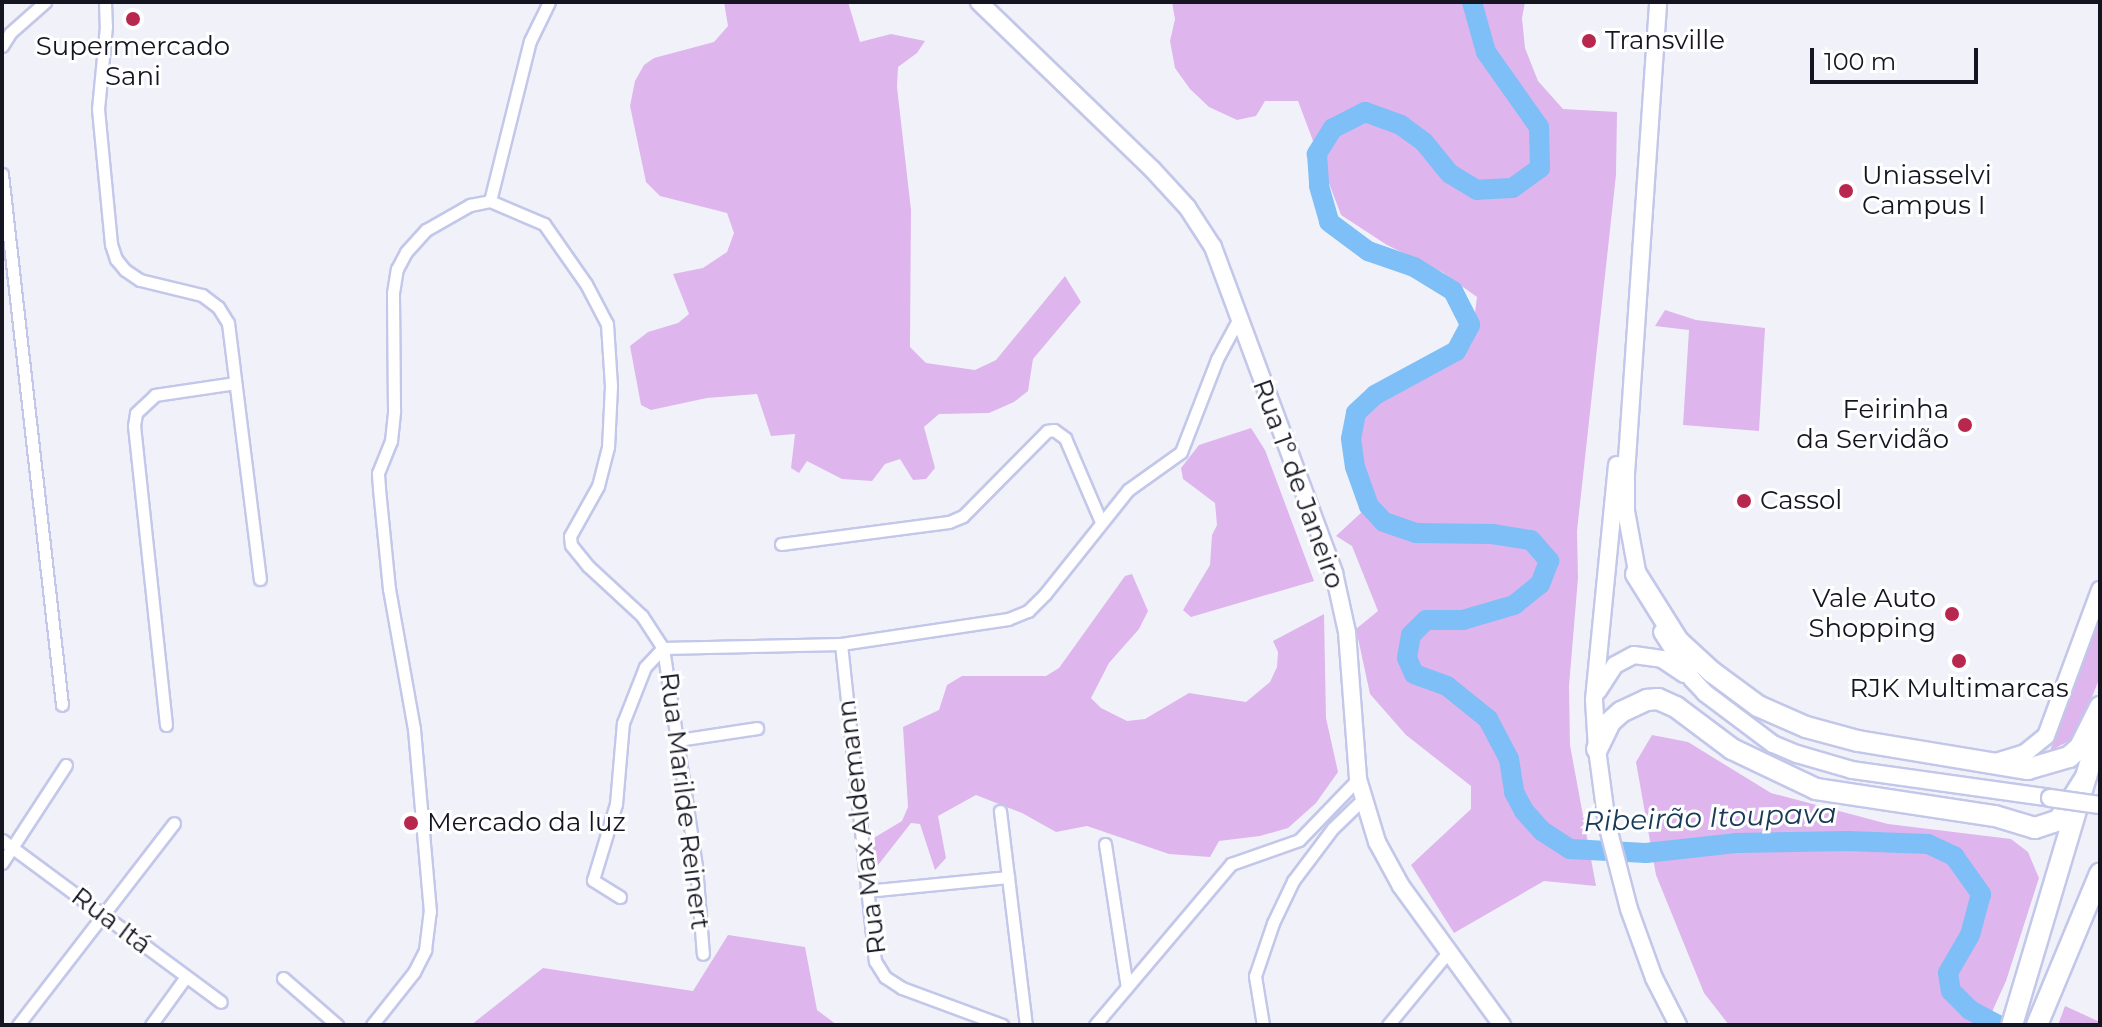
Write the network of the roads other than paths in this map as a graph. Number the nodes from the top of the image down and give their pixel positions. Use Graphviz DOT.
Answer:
graph roads {
  1 [pos="45,2"];
  2 [pos="105,2"];
  3 [pos="549,2"];
  4 [pos="979,2"];
  5 [pos="1658,2"];
  6 [pos="2,46"];
  7 [pos="2,174"];
  8 [pos="490,201"];
  9 [pos="1238,320"];
  10 [pos="235,383"];
  11 [pos="1632,385"];
  12 [pos="1101,522"];
  13 [pos="781,544"];
  14 [pos="1636,574"];
  15 [pos="260,579"];
  16 [pos="2100,590"];
  17 [pos="841,644"];
  18 [pos="663,648"];
  19 [pos="1692,679"];
  20 [pos="1594,700"];
  21 [pos="62,705"];
  22 [pos="2100,707"];
  23 [pos="166,725"];
  24 [pos="757,728"];
  25 [pos="2100,730"];
  26 [pos="678,740"];
  27 [pos="1597,749"];
  28 [pos="1993,763"];
  29 [pos="66,765"];
  30 [pos="2086,777"];
  31 [pos="1358,779"];
  32 [pos="1362,800"];
  33 [pos="2100,805"];
  34 [pos="1000,811"];
  35 [pos="174,823"];
  36 [pos="2,840"];
  37 [pos="1105,844"];
  38 [pos="13,848"];
  39 [pos="2,863"];
  40 [pos="2100,874"];
  41 [pos="1008,877"];
  42 [pos="866,891"];
  43 [pos="620,897"];
  44 [pos="103,915"];
  45 [pos="1449,951"];
  46 [pos="703,954"];
  47 [pos="185,978"];
  48 [pos="283,978"];
  49 [pos="1127,987"];
  50 [pos="221,1002"];
  51 [pos="18,1025"];
  52 [pos="151,1025"];
  53 [pos="337,1025"];
  54 [pos="372,1025"];
  55 [pos="1002,1025"];
  56 [pos="1026,1025"];
  57 [pos="1095,1025"];
  58 [pos="1263,1025"];
  59 [pos="1388,1025"];
  60 [pos="1502,1025"];
  61 [pos="1678,1025"];
  62 [pos="2012,1025"];
  63 [pos="2037,1025"];
  1 -- 6 [label="street"];
  2 -- 10 [label="street"];
  3 -- 8 [label="street"];
  4 -- 9 [label="main road, Rua 1º de Janeiro"];
  5 -- 11 [label="main road"];
  7 -- 21 [label="street"];
  8 -- 18 [label="street"];
  8 -- 54 [label="street"];
  9 -- 12 [label="street"];
  9 -- 31 [label="main road, Rua 1º de Janeiro"];
  10 -- 15 [label="street"];
  10 -- 23 [label="street"];
  11 -- 14 [label="main road"];
  11 -- 20 [label="main road"];
  12 -- 13 [label="street"];
  12 -- 17 [label="street"];
  14 -- 19 [label="main road"];
  14 -- 28 [label="highway"];
  16 -- 28 [label="main road"];
  17 -- 18 [label="street"];
  17 -- 42 [label="street, Rua Max Aldemann"];
  18 -- 26 [label="street, Rua Marilde Reinert"];
  18 -- 43 [label="street"];
  19 -- 20 [label="main road"];
  19 -- 33 [label="main road, bridge"];
  20 -- 27 [label="main road"];
  22 -- 28 [label="highway"];
  24 -- 26 [label="street"];
  25 -- 30 [label="highway"];
  26 -- 46 [label="street, Rua Marilde Reinert"];
  27 -- 30 [label="highway"];
  27 -- 61 [label="main road"];
  29 -- 38 [label="street"];
  30 -- 62 [label="highway"];
  31 -- 32 [label="main road, Rua 1º de Janeiro"];
  31 -- 49 [label="street"];
  32 -- 45 [label="main road, Rua 1º de Janeiro"];
  32 -- 58 [label="street"];
  34 -- 41 [label="street"];
  35 -- 44 [label="street"];
  36 -- 38 [label="street, Rua Itá"];
  37 -- 49 [label="street"];
  38 -- 39 [label="street"];
  38 -- 44 [label="street, Rua Itá"];
  40 -- 63 [label="highway"];
  41 -- 42 [label="street"];
  41 -- 56 [label="street"];
  42 -- 55 [label="street, Rua Max Aldemann"];
  44 -- 47 [label="street, Rua Itá"];
  44 -- 51 [label="street"];
  45 -- 59 [label="street"];
  45 -- 60 [label="main road, Rua 1º de Janeiro"];
  47 -- 50 [label="street, Rua Itá"];
  47 -- 52 [label="street"];
  48 -- 53 [label="street"];
  49 -- 57 [label="street"];
}
